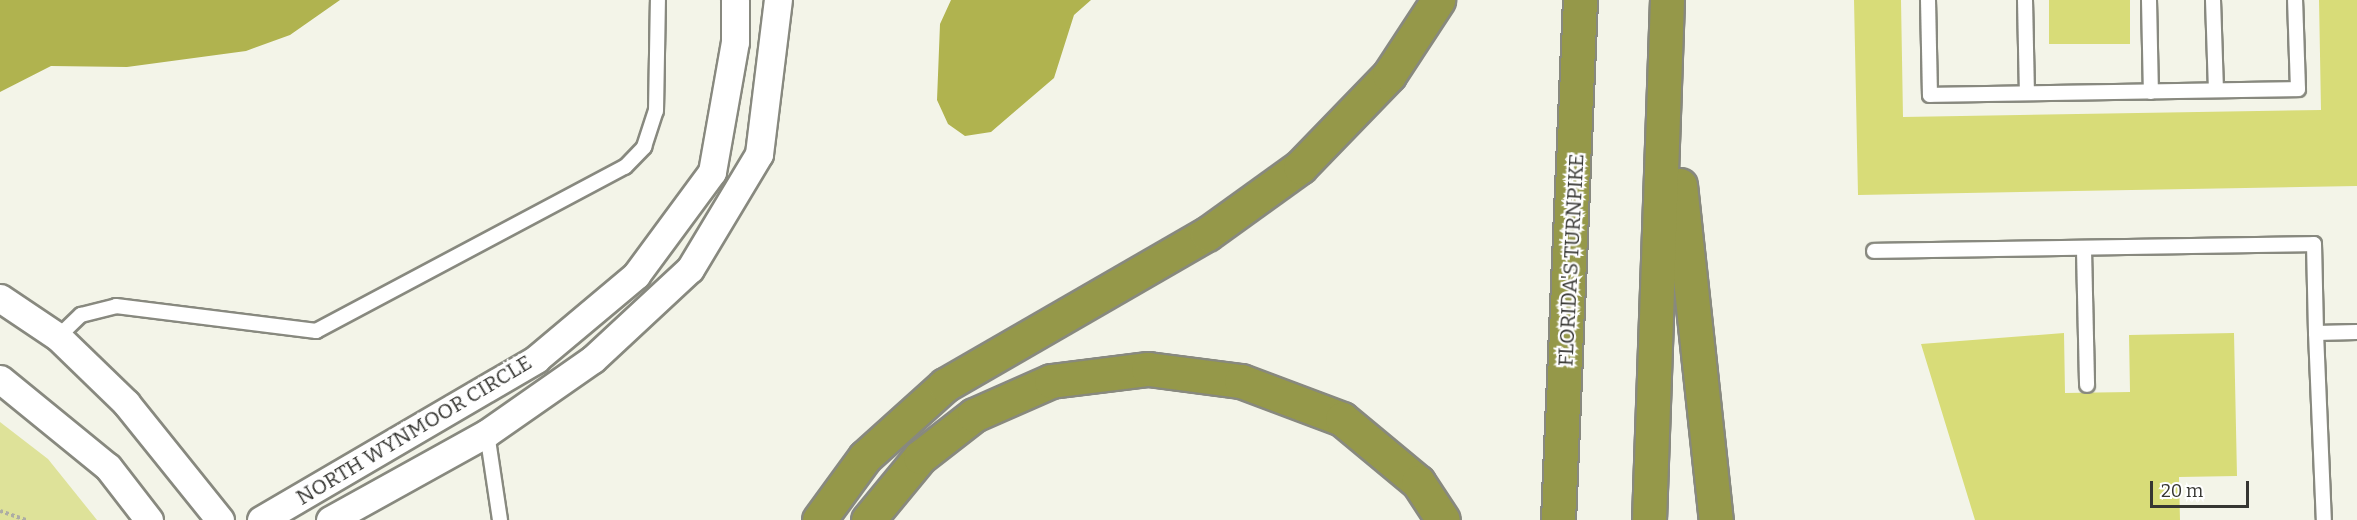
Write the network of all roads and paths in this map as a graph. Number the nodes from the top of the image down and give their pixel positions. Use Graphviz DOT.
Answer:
graph roads {
  1 [pos="658,0"];
  2 [pos="735,0"];
  3 [pos="778,0"];
  4 [pos="1438,0"];
  5 [pos="1580,0"];
  6 [pos="1667,0"];
  7 [pos="1928,0"];
  8 [pos="2025,0"];
  9 [pos="2149,0"];
  10 [pos="2214,0"];
  11 [pos="2295,0"];
  12 [pos="1667,64"];
  13 [pos="2216,90"];
  14 [pos="2151,92"];
  15 [pos="2027,93"];
  16 [pos="2085,250"];
  17 [pos="1874,251"];
  18 [pos="0,298"];
  19 [pos="2357,332"];
  20 [pos="2316,333"];
  21 [pos="58,337"];
  22 [pos="0,379"];
  23 [pos="2087,385"];
  24 [pos="487,433"];
  25 [pos="0,511"];
  26 [pos="26,520"];
  27 [pos="148,520"];
  28 [pos="220,520"];
  29 [pos="261,520"];
  30 [pos="330,520"];
  31 [pos="500,520"];
  32 [pos="819,520"];
  33 [pos="868,520"];
  34 [pos="1443,520"];
  35 [pos="1558,520"];
  36 [pos="1649,520"];
  37 [pos="1716,520"];
  38 [pos="2324,520"];
  1 -- 21 [label="lane"];
  2 -- 29 [label="street, NORTH WYNMOOR CIRCLE"];
  3 -- 24 [label="street, NORTH WYNMOOR CIRCLE"];
  4 -- 32 [label="highway"];
  5 -- 35 [label="highway, FLORIDA'S TURNPIKE"];
  6 -- 12 [label="highway"];
  7 -- 15 [label="lane"];
  8 -- 15 [label="lane"];
  9 -- 14 [label="lane"];
  10 -- 13 [label="lane"];
  11 -- 13 [label="lane"];
  12 -- 36 [label="highway"];
  12 -- 37 [label="highway"];
  13 -- 14 [label="lane"];
  14 -- 15 [label="lane"];
  16 -- 17 [label="lane"];
  16 -- 20 [label="lane"];
  16 -- 23 [label="lane"];
  18 -- 21 [label="street"];
  19 -- 20 [label="lane"];
  20 -- 38 [label="lane"];
  21 -- 28 [label="street"];
  22 -- 27 [label="street"];
  24 -- 30 [label="street, NORTH WYNMOOR CIRCLE"];
  24 -- 31 [label="lane"];
  25 -- 26 [label="path"];
  33 -- 34 [label="highway"];
}
